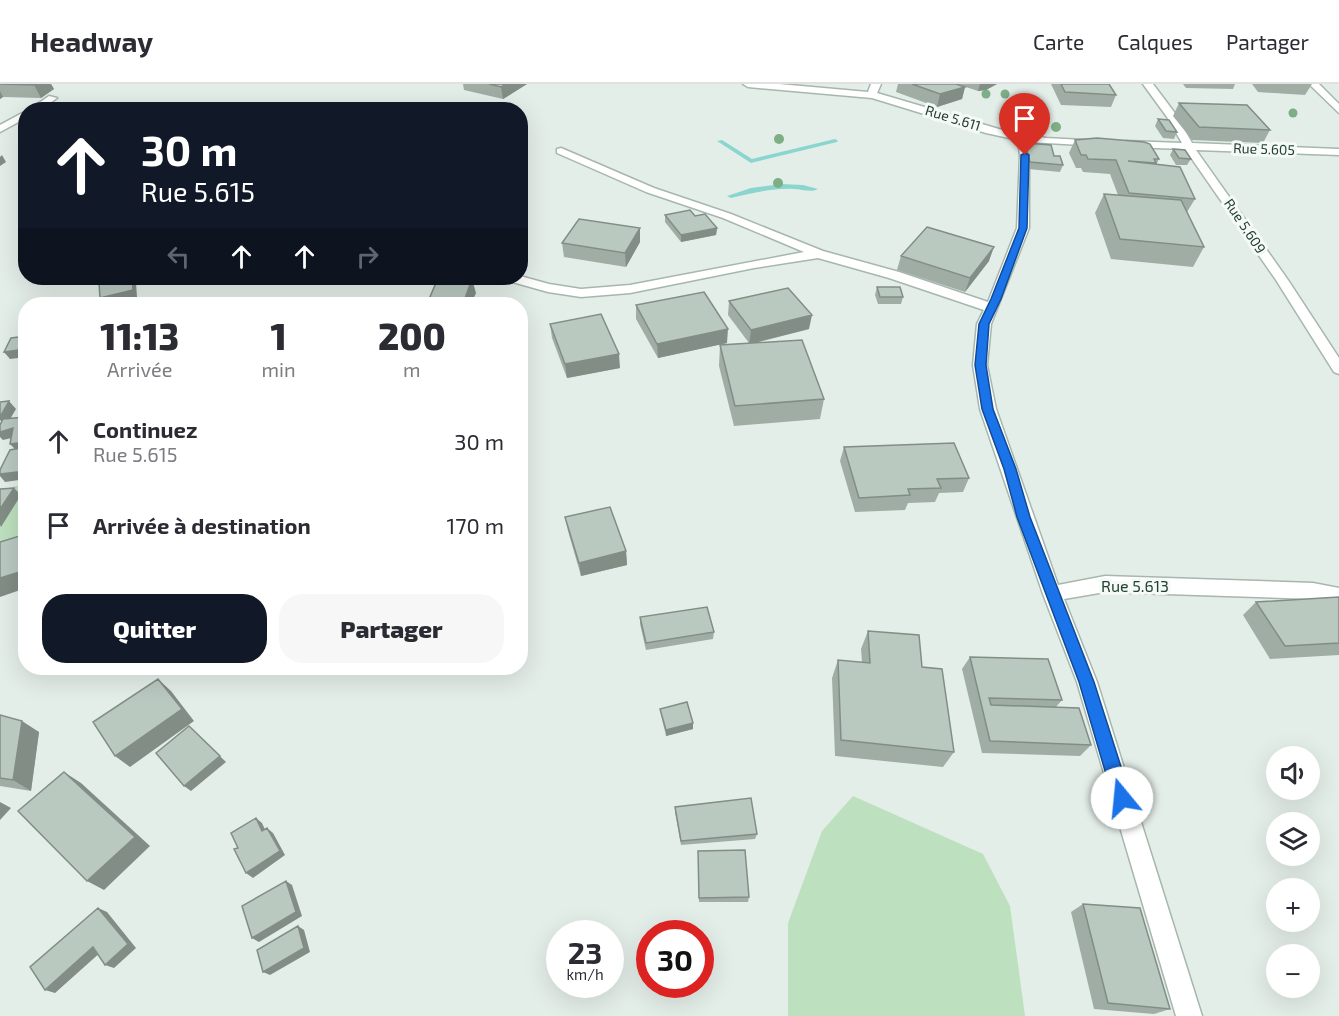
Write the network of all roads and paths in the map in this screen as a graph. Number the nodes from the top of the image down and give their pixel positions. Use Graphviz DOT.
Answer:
graph roads {
  1 [pos="748,84"];
  2 [pos="876,84"];
  3 [pos="1148,84"];
  4 [pos="1314,84"];
  5 [pos="872,95"];
  6 [pos="52,98"];
  7 [pos="46,102"];
  8 [pos="1339,111"];
  9 [pos="18,119"];
  10 [pos="0,129"];
  11 [pos="1023,138"];
  12 [pos="1189,147"];
  13 [pos="561,151"];
  14 [pos="1339,152"];
  15 [pos="819,254"];
  16 [pos="528,282"];
  17 [pos="992,308"];
  18 [pos="1339,369"];
  19 [pos="1052,594"];
  20 [pos="1339,596"];
  21 [pos="1189,1016"];
  1 -- 5 [label="street, Rue 5.611"];
  2 -- 5 [label="street"];
  3 -- 12 [label="street, Rue 5.609"];
  4 -- 8 [label="street"];
  5 -- 11 [label="street, Rue 5.611"];
  6 -- 7 [label="street"];
  9 -- 10 [label="street"];
  11 -- 12 [label="street, Rue 5.611"];
  11 -- 17 [label="street"];
  12 -- 14 [label="street, Rue 5.605"];
  12 -- 18 [label="street, Rue 5.609"];
  13 -- 15 [label="street"];
  15 -- 16 [label="street"];
  15 -- 17 [label="street"];
  17 -- 19 [label="street"];
  19 -- 20 [label="street, Rue 5.613"];
  19 -- 21 [label="street"];
}
